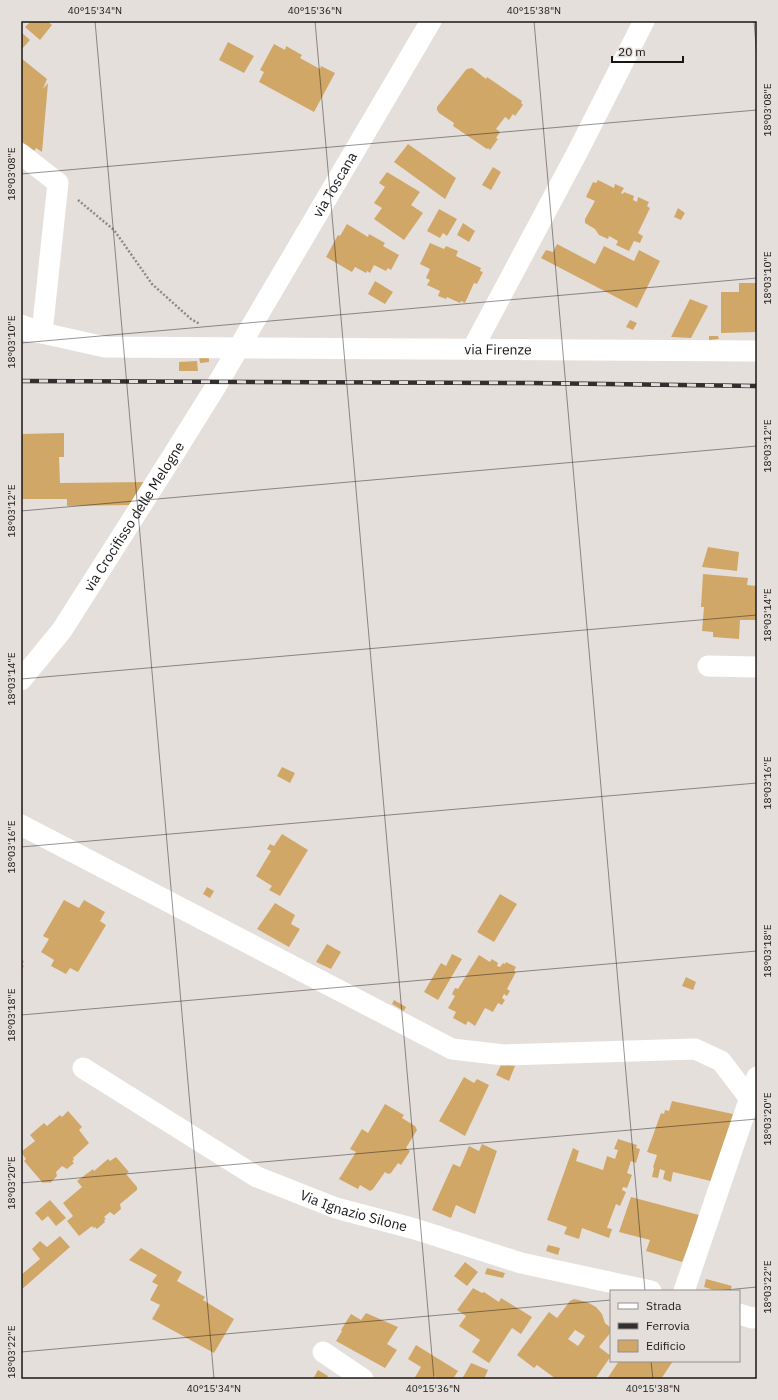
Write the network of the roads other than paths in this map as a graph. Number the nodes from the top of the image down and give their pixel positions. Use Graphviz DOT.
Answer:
graph roads {
  1 [pos="431,21"];
  2 [pos="644,21"];
  3 [pos="21,154"];
  4 [pos="21,325"];
  5 [pos="21,330"];
  6 [pos="42,333"];
  7 [pos="238,347"];
  8 [pos="473,348"];
  9 [pos="757,351"];
  10 [pos="708,666"];
  11 [pos="757,667"];
  12 [pos="21,680"];
  13 [pos="21,825"];
  14 [pos="83,1068"];
  15 [pos="757,1077"];
  16 [pos="750,1099"];
  17 [pos="647,1290"];
  18 [pos="684,1290"];
  19 [pos="740,1314"];
  20 [pos="757,1317"];
  21 [pos="323,1352"];
  22 [pos="364,1379"];
  1 -- 7 [label="street, via Toscana"];
  2 -- 8 [label="street"];
  3 -- 6 [label="street"];
  4 -- 6 [label="street"];
  5 -- 6 [label="street"];
  6 -- 7 [label="street, via Firenze"];
  7 -- 8 [label="street, via Firenze"];
  7 -- 12 [label="street, via Crocifisso delle Melogne"];
  8 -- 9 [label="street, via Firenze"];
  10 -- 11 [label="street"];
  13 -- 16 [label="street"];
  14 -- 17 [label="street, Via Ignazio Silone"];
  15 -- 16 [label="street"];
  16 -- 18 [label="street"];
  19 -- 20 [label="street"];
  21 -- 22 [label="street"];
}
